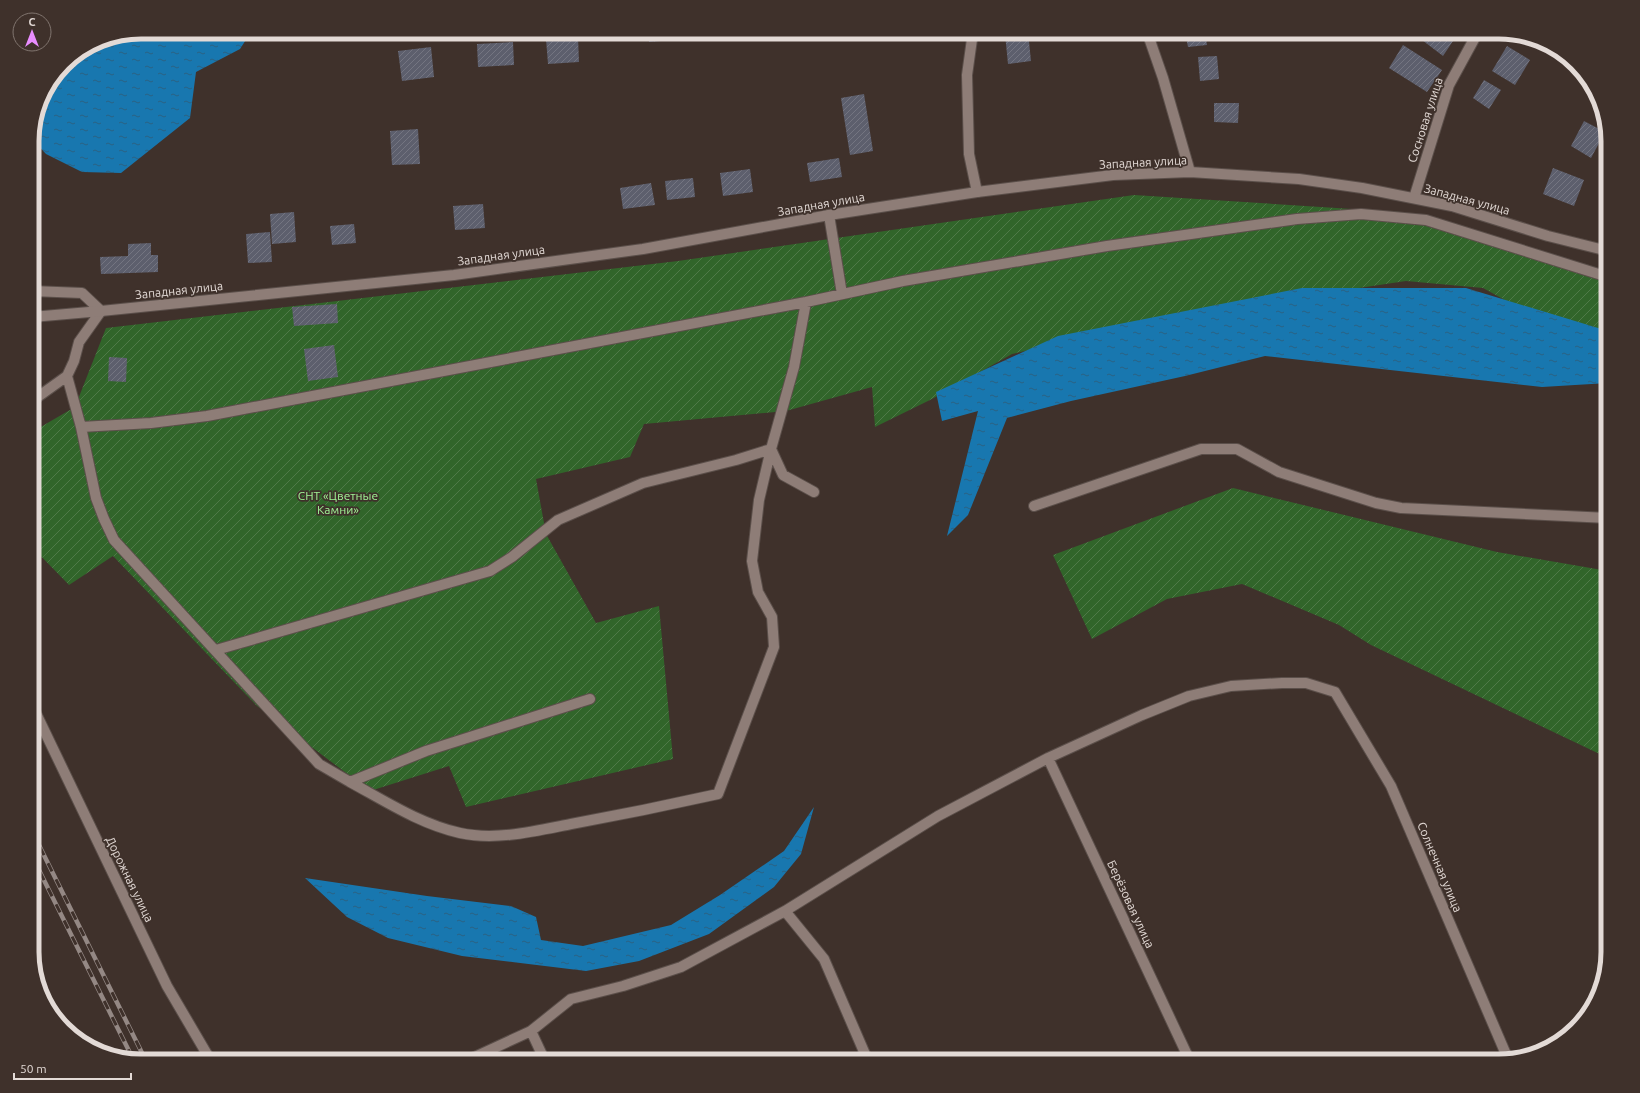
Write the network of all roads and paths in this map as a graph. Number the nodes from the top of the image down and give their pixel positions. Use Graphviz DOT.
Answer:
graph roads {
  1 [pos="972,39"];
  2 [pos="1149,39"];
  3 [pos="1474,39"];
  4 [pos="1190,172"];
  5 [pos="977,192"];
  6 [pos="1414,198"];
  7 [pos="829,214"];
  8 [pos="1601,249"];
  9 [pos="1601,275"];
  10 [pos="39,291"];
  11 [pos="842,294"];
  12 [pos="806,302"];
  13 [pos="101,311"];
  14 [pos="39,316"];
  15 [pos="67,376"];
  16 [pos="39,396"];
  17 [pos="81,427"];
  18 [pos="771,449"];
  19 [pos="814,492"];
  20 [pos="1034,506"];
  21 [pos="1601,518"];
  22 [pos="216,650"];
  23 [pos="590,699"];
  24 [pos="39,721"];
  25 [pos="1048,758"];
  26 [pos="350,782"];
  27 [pos="785,911"];
  28 [pos="532,1031"];
  29 [pos="207,1054"];
  30 [pos="481,1054"];
  31 [pos="542,1054"];
  32 [pos="865,1054"];
  33 [pos="1187,1054"];
  34 [pos="1506,1054"];
  1 -- 5 [label="street"];
  2 -- 4 [label="street"];
  3 -- 6 [label="street, Сосновая улица"];
  4 -- 5 [label="street, Западная улица"];
  4 -- 6 [label="street, Западная улица"];
  5 -- 7 [label="street, Западная улица"];
  6 -- 8 [label="street, Западная улица"];
  7 -- 11 [label="street"];
  7 -- 13 [label="street, Западная улица"];
  9 -- 11 [label="street"];
  10 -- 13 [label="street"];
  11 -- 12 [label="street"];
  12 -- 17 [label="street"];
  12 -- 18 [label="street"];
  13 -- 14 [label="street, Западная улица"];
  13 -- 15 [label="street"];
  15 -- 16 [label="street"];
  15 -- 17 [label="street"];
  17 -- 22 [label="street"];
  18 -- 19 [label="street"];
  18 -- 22 [label="street"];
  18 -- 26 [label="street"];
  20 -- 21 [label="street"];
  22 -- 26 [label="street"];
  23 -- 26 [label="street"];
  24 -- 29 [label="street, Дорожная улица"];
  25 -- 27 [label="street"];
  25 -- 33 [label="street, Берёзовая улица"];
  25 -- 34 [label="street, Солнечная улица"];
  27 -- 28 [label="street"];
  27 -- 32 [label="street"];
  28 -- 30 [label="street"];
  28 -- 31 [label="street"];
}
